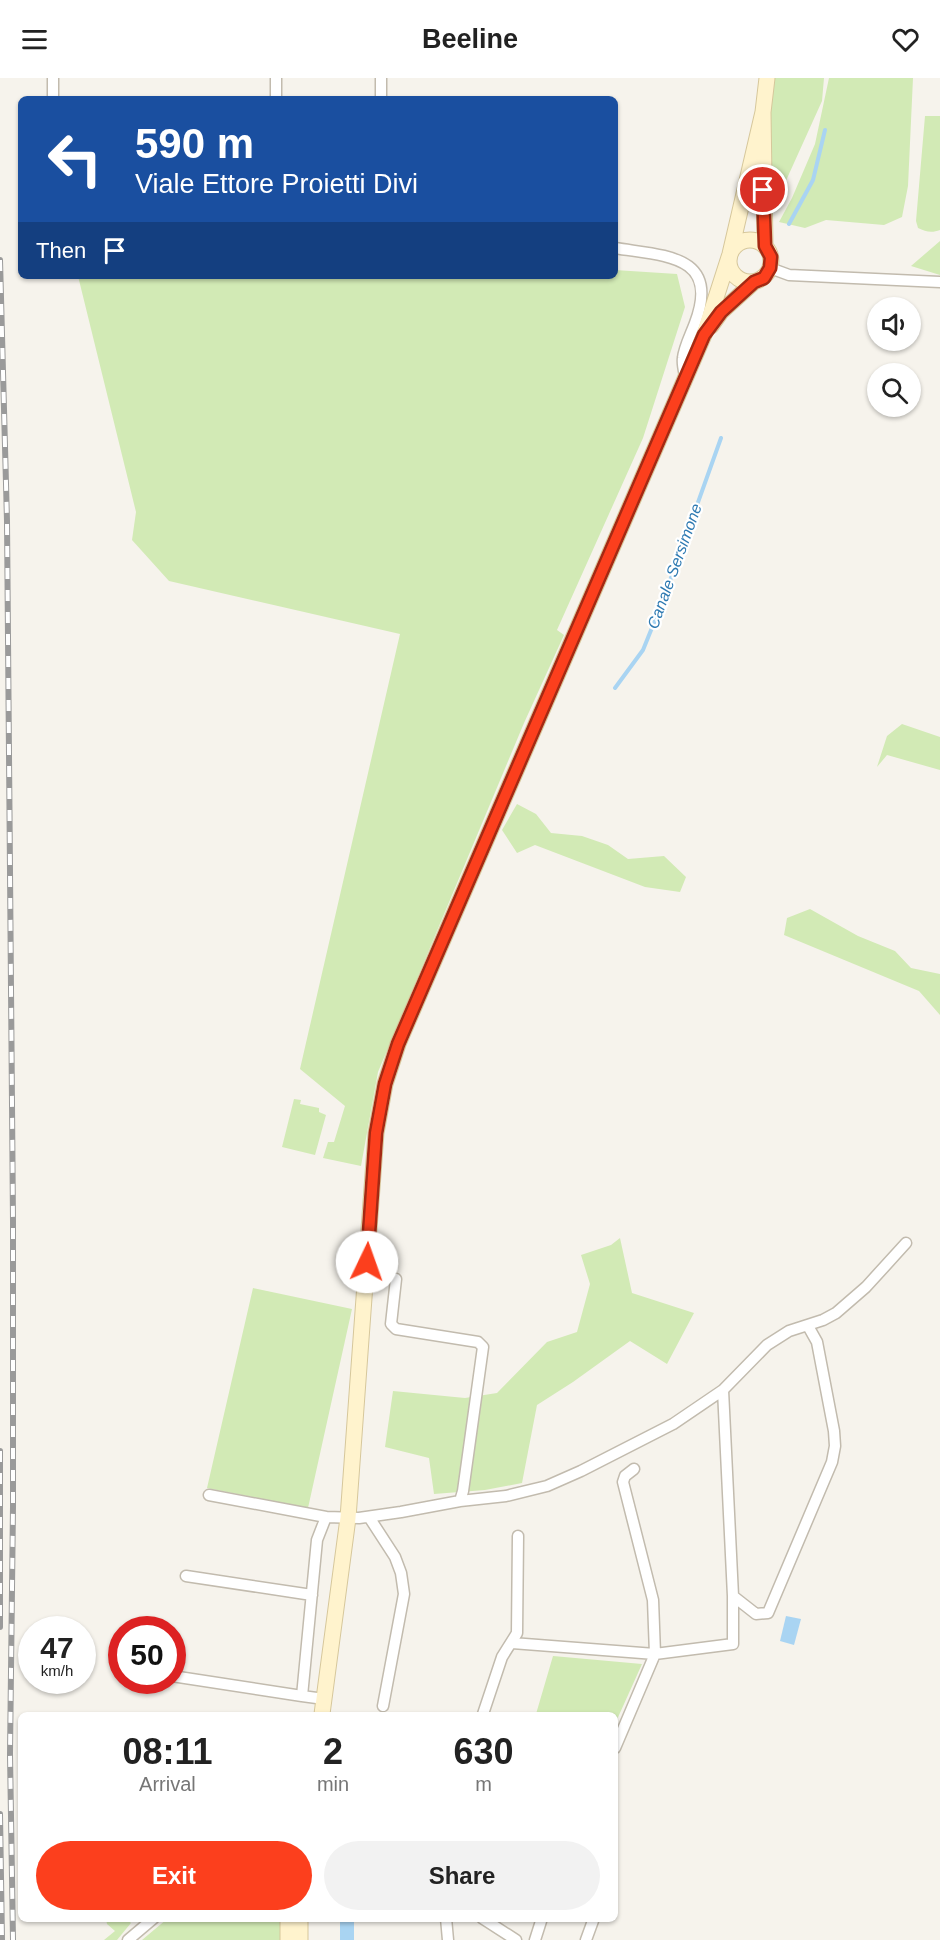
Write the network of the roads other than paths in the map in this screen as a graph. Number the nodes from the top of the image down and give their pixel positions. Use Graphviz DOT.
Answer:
graph roads {
  1 [pos="52,78"];
  2 [pos="276,78"];
  3 [pos="381,78"];
  4 [pos="766,78"];
  5 [pos="53,96"];
  6 [pos="276,96"];
  7 [pos="381,96"];
  8 [pos="763,112"];
  9 [pos="765,246"];
  10 [pos="618,249"];
  11 [pos="730,254"];
  12 [pos="770,268"];
  13 [pos="754,282"];
  14 [pos="940,282"];
  15 [pos="704,335"];
  16 [pos="686,377"];
  17 [pos="906,1243"];
  18 [pos="396,1279"];
  19 [pos="808,1326"];
  20 [pos="723,1390"];
  21 [pos="634,1469"];
  22 [pos="209,1495"];
  23 [pos="460,1501"];
  24 [pos="326,1517"];
  25 [pos="369,1517"];
  26 [pos="348,1518"];
  27 [pos="518,1536"];
  28 [pos="186,1576"];
  29 [pos="312,1595"];
  30 [pos="733,1596"];
  31 [pos="512,1643"];
  32 [pos="655,1654"];
  33 [pos="186,1678"];
  34 [pos="302,1696"];
  35 [pos="383,1706"];
  36 [pos="323,1707"];
  37 [pos="484,1712"];
  38 [pos="618,1741"];
  39 [pos="149,1922"];
  40 [pos="288,1922"];
  41 [pos="300,1922"];
  42 [pos="446,1922"];
  43 [pos="488,1922"];
  44 [pos="541,1922"];
  45 [pos="593,1922"];
  46 [pos="128,1940"];
  47 [pos="288,1940"];
  48 [pos="300,1940"];
  49 [pos="448,1940"];
  50 [pos="516,1940"];
  51 [pos="536,1940"];
  52 [pos="586,1940"];
  1 -- 5 [label="street"];
  2 -- 6 [label="street"];
  3 -- 7 [label="street"];
  4 -- 8 [label="main road"];
  8 -- 9 [label="main road"];
  8 -- 11 [label="main road"];
  9 -- 11 [label="main road"];
  9 -- 12 [label="main road"];
  10 -- 16 [label="street"];
  11 -- 13 [label="main road"];
  11 -- 15 [label="main road"];
  12 -- 13 [label="main road"];
  12 -- 14 [label="street"];
  13 -- 15 [label="main road"];
  15 -- 16 [label="main road"];
  16 -- 26 [label="main road"];
  17 -- 19 [label="street"];
  18 -- 23 [label="street"];
  19 -- 20 [label="street"];
  19 -- 30 [label="street"];
  20 -- 23 [label="street"];
  20 -- 30 [label="street"];
  21 -- 32 [label="street"];
  22 -- 24 [label="street"];
  23 -- 25 [label="street"];
  24 -- 26 [label="street"];
  24 -- 29 [label="street"];
  25 -- 26 [label="street"];
  25 -- 35 [label="street"];
  26 -- 36 [label="main road"];
  27 -- 31 [label="street"];
  28 -- 29 [label="street"];
  29 -- 34 [label="street"];
  30 -- 32 [label="street"];
  31 -- 32 [label="street"];
  31 -- 37 [label="street"];
  32 -- 38 [label="street"];
  33 -- 34 [label="street"];
  34 -- 36 [label="street"];
  39 -- 46 [label="street"];
  40 -- 47 [label="main road"];
  41 -- 48 [label="main road"];
  42 -- 49 [label="street"];
  43 -- 50 [label="street"];
  44 -- 51 [label="street"];
  45 -- 52 [label="street"];
}
